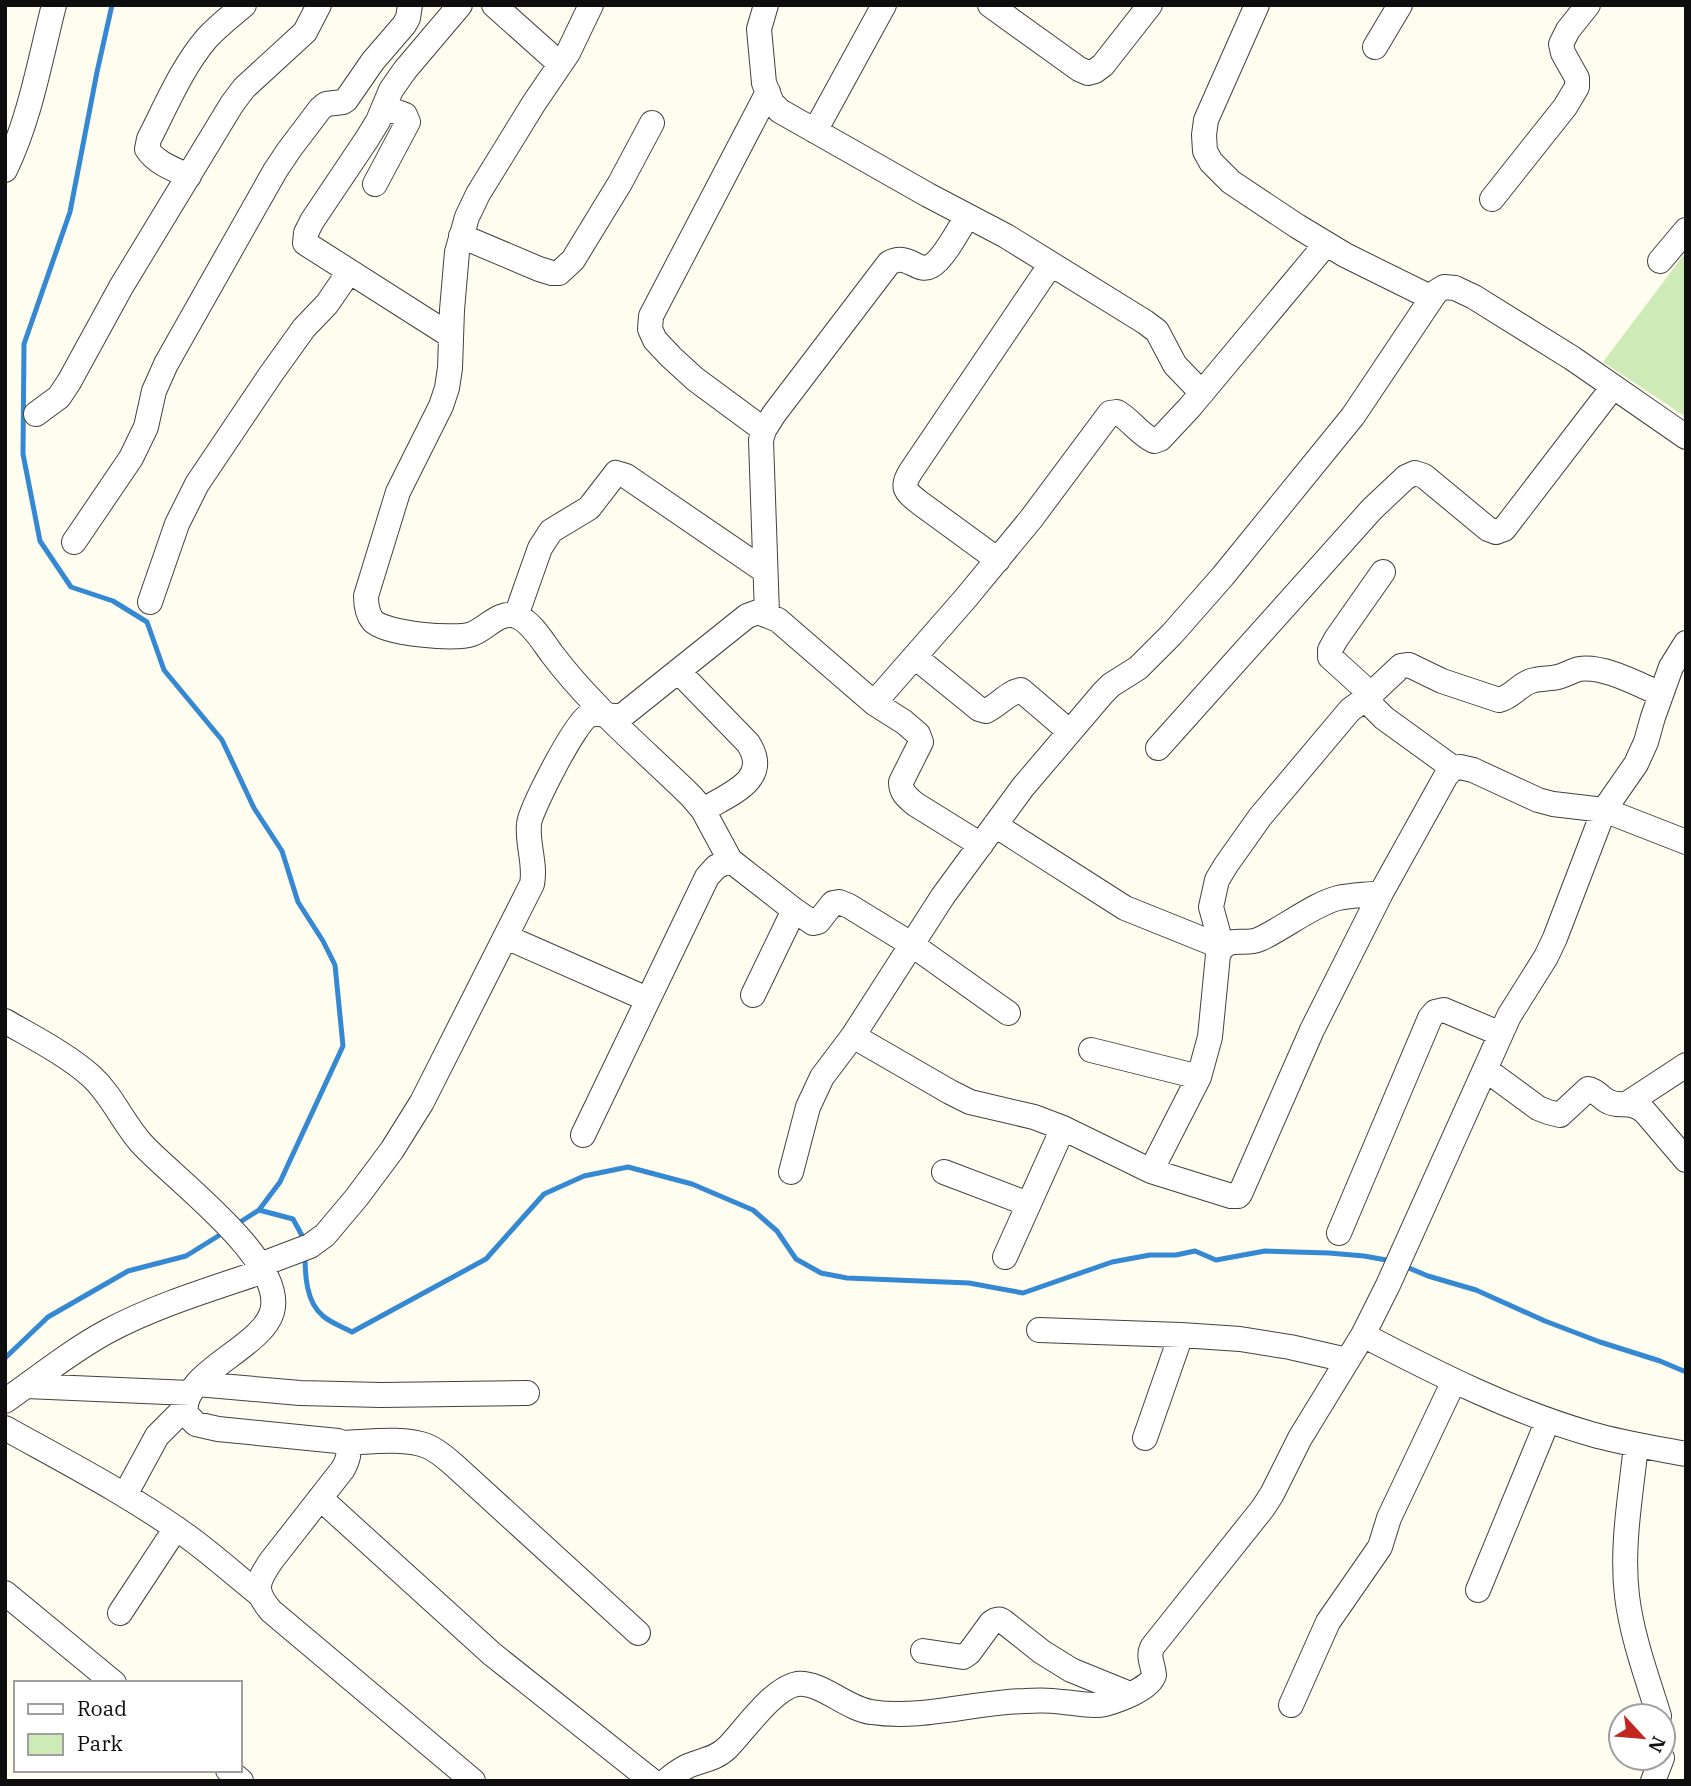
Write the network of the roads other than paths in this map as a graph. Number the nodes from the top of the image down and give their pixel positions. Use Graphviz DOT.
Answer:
graph roads {
  1 [pos="54,5"];
  2 [pos="244,5"];
  3 [pos="319,5"];
  4 [pos="410,5"];
  5 [pos="460,5"];
  6 [pos="494,5"];
  7 [pos="591,5"];
  8 [pos="765,5"];
  9 [pos="884,5"];
  10 [pos="990,5"];
  11 [pos="1150,5"];
  12 [pos="1257,5"];
  13 [pos="1400,5"];
  14 [pos="1588,5"];
  15 [pos="1375,47"];
  16 [pos="560,64"];
  17 [pos="768,92"];
  18 [pos="384,107"];
  19 [pos="652,123"];
  20 [pos="815,131"];
  21 [pos="5,170"];
  22 [pos="189,176"];
  23 [pos="375,184"];
  24 [pos="1492,199"];
  25 [pos="968,216"];
  26 [pos="1686,230"];
  27 [pos="461,236"];
  28 [pos="1326,244"];
  29 [pos="1660,261"];
  30 [pos="1051,264"];
  31 [pos="349,272"];
  32 [pos="1432,298"];
  33 [pos="451,336"];
  34 [pos="1614,387"];
  35 [pos="1202,393"];
  36 [pos="36,414"];
  37 [pos="764,430"];
  38 [pos="1686,437"];
  39 [pos="74,542"];
  40 [pos="998,560"];
  41 [pos="765,571"];
  42 [pos="1383,572"];
  43 [pos="150,602"];
  44 [pos="767,614"];
  45 [pos="516,616"];
  46 [pos="1686,643"];
  47 [pos="915,657"];
  48 [pos="678,671"];
  49 [pos="1679,672"];
  50 [pos="1661,694"];
  51 [pos="1369,696"];
  52 [pos="874,703"];
  53 [pos="606,716"];
  54 [pos="1070,732"];
  55 [pos="1158,748"];
  56 [pos="1453,768"];
  57 [pos="703,810"];
  58 [pos="1604,810"];
  59 [pos="988,835"];
  60 [pos="1686,842"];
  61 [pos="730,860"];
  62 [pos="1381,893"];
  63 [pos="794,910"];
  64 [pos="506,937"];
  65 [pos="911,944"];
  66 [pos="1222,947"];
  67 [pos="753,995"];
  68 [pos="647,999"];
  69 [pos="1008,1013"];
  70 [pos="5,1021"];
  71 [pos="1501,1034"];
  72 [pos="853,1036"];
  73 [pos="1091,1050"];
  74 [pos="1686,1065"];
  75 [pos="1485,1069"];
  76 [pos="1199,1077"];
  77 [pos="1628,1103"];
  78 [pos="1063,1128"];
  79 [pos="583,1135"];
  80 [pos="1686,1160"];
  81 [pos="1151,1171"];
  82 [pos="791,1172"];
  83 [pos="944,1172"];
  84 [pos="1028,1204"];
  85 [pos="1339,1233"];
  86 [pos="1004,1257"];
  87 [pos="258,1262"];
  88 [pos="1040,1330"];
  89 [pos="1181,1335"];
  90 [pos="1363,1335"];
  91 [pos="1348,1360"];
  92 [pos="1454,1381"];
  93 [pos="26,1386"];
  94 [pos="527,1393"];
  95 [pos="191,1395"];
  96 [pos="5,1401"];
  97 [pos="1548,1420"];
  98 [pos="5,1428"];
  99 [pos="1144,1438"];
  100 [pos="344,1443"];
  101 [pos="1636,1445"];
  102 [pos="1686,1454"];
  103 [pos="125,1495"];
  104 [pos="320,1499"];
  105 [pos="176,1528"];
  106 [pos="1478,1591"];
  107 [pos="5,1592"];
  108 [pos="259,1594"];
  109 [pos="120,1613"];
  110 [pos="638,1633"];
  111 [pos="923,1651"];
  112 [pos="112,1681"];
  113 [pos="1130,1694"];
  114 [pos="1655,1702"];
  115 [pos="1291,1705"];
  116 [pos="473,1781"];
  117 [pos="652,1781"];
  118 [pos="666,1781"];
  1 -- 21 [label="street"];
  2 -- 22 [label="street"];
  3 -- 22 [label="street"];
  4 -- 39 [label="street"];
  5 -- 18 [label="street"];
  6 -- 16 [label="street"];
  7 -- 16 [label="street"];
  8 -- 17 [label="street"];
  9 -- 20 [label="street"];
  10 -- 11 [label="street"];
  12 -- 28 [label="street"];
  13 -- 15 [label="street"];
  14 -- 24 [label="street"];
  16 -- 27 [label="street"];
  17 -- 20 [label="street"];
  17 -- 37 [label="street"];
  18 -- 23 [label="street"];
  18 -- 31 [label="street"];
  19 -- 27 [label="street"];
  20 -- 25 [label="street"];
  22 -- 36 [label="street"];
  25 -- 30 [label="street"];
  25 -- 37 [label="street"];
  26 -- 29 [label="street"];
  27 -- 33 [label="street"];
  28 -- 32 [label="street"];
  28 -- 35 [label="street"];
  30 -- 35 [label="street"];
  30 -- 40 [label="street"];
  31 -- 33 [label="street"];
  31 -- 43 [label="street"];
  32 -- 34 [label="street"];
  32 -- 54 [label="street"];
  33 -- 45 [label="street"];
  34 -- 38 [label="street"];
  34 -- 55 [label="street"];
  35 -- 40 [label="street"];
  37 -- 41 [label="street"];
  40 -- 47 [label="street"];
  41 -- 44 [label="street"];
  41 -- 45 [label="street"];
  42 -- 51 [label="street"];
  44 -- 48 [label="street"];
  44 -- 52 [label="street"];
  45 -- 53 [label="street"];
  46 -- 49 [label="street"];
  47 -- 52 [label="street"];
  47 -- 54 [label="street"];
  48 -- 53 [label="street"];
  48 -- 57 [label="street"];
  49 -- 50 [label="street"];
  50 -- 51 [label="street"];
  50 -- 58 [label="street"];
  51 -- 56 [label="street"];
  51 -- 66 [label="street"];
  52 -- 59 [label="street"];
  53 -- 57 [label="street"];
  53 -- 64 [label="street"];
  54 -- 59 [label="street"];
  56 -- 58 [label="street"];
  56 -- 62 [label="street"];
  57 -- 61 [label="street"];
  58 -- 60 [label="street"];
  58 -- 71 [label="street"];
  59 -- 65 [label="street"];
  59 -- 66 [label="street"];
  61 -- 63 [label="street"];
  61 -- 68 [label="street"];
  62 -- 66 [label="street"];
  62 -- 81 [label="street"];
  63 -- 65 [label="street"];
  63 -- 67 [label="street"];
  64 -- 68 [label="street"];
  64 -- 87 [label="street"];
  65 -- 69 [label="street"];
  65 -- 72 [label="street"];
  66 -- 76 [label="street"];
  68 -- 79 [label="street"];
  70 -- 87 [label="street"];
  71 -- 75 [label="street"];
  71 -- 85 [label="street"];
  72 -- 78 [label="street"];
  72 -- 82 [label="street"];
  73 -- 76 [label="street"];
  74 -- 77 [label="street"];
  75 -- 77 [label="street"];
  75 -- 90 [label="street"];
  76 -- 81 [label="street"];
  77 -- 80 [label="street"];
  78 -- 81 [label="street"];
  78 -- 84 [label="street"];
  83 -- 84 [label="street"];
  84 -- 86 [label="street"];
  87 -- 93 [label="street"];
  87 -- 95 [label="street"];
  88 -- 89 [label="street"];
  89 -- 91 [label="street"];
  89 -- 99 [label="street"];
  90 -- 91 [label="street"];
  90 -- 92 [label="street"];
  91 -- 113 [label="street"];
  92 -- 97 [label="street"];
  92 -- 115 [label="street"];
  93 -- 95 [label="street"];
  93 -- 96 [label="street"];
  94 -- 95 [label="street"];
  95 -- 100 [label="street"];
  95 -- 103 [label="street"];
  97 -- 101 [label="street"];
  97 -- 106 [label="street"];
  98 -- 103 [label="street"];
  100 -- 104 [label="street"];
  100 -- 110 [label="street"];
  101 -- 102 [label="street"];
  101 -- 114 [label="street"];
  103 -- 105 [label="street"];
  104 -- 108 [label="street"];
  104 -- 117 [label="street"];
  105 -- 108 [label="street"];
  105 -- 109 [label="street"];
  107 -- 112 [label="street"];
  108 -- 116 [label="street"];
  111 -- 113 [label="street"];
  113 -- 118 [label="street"];
}
